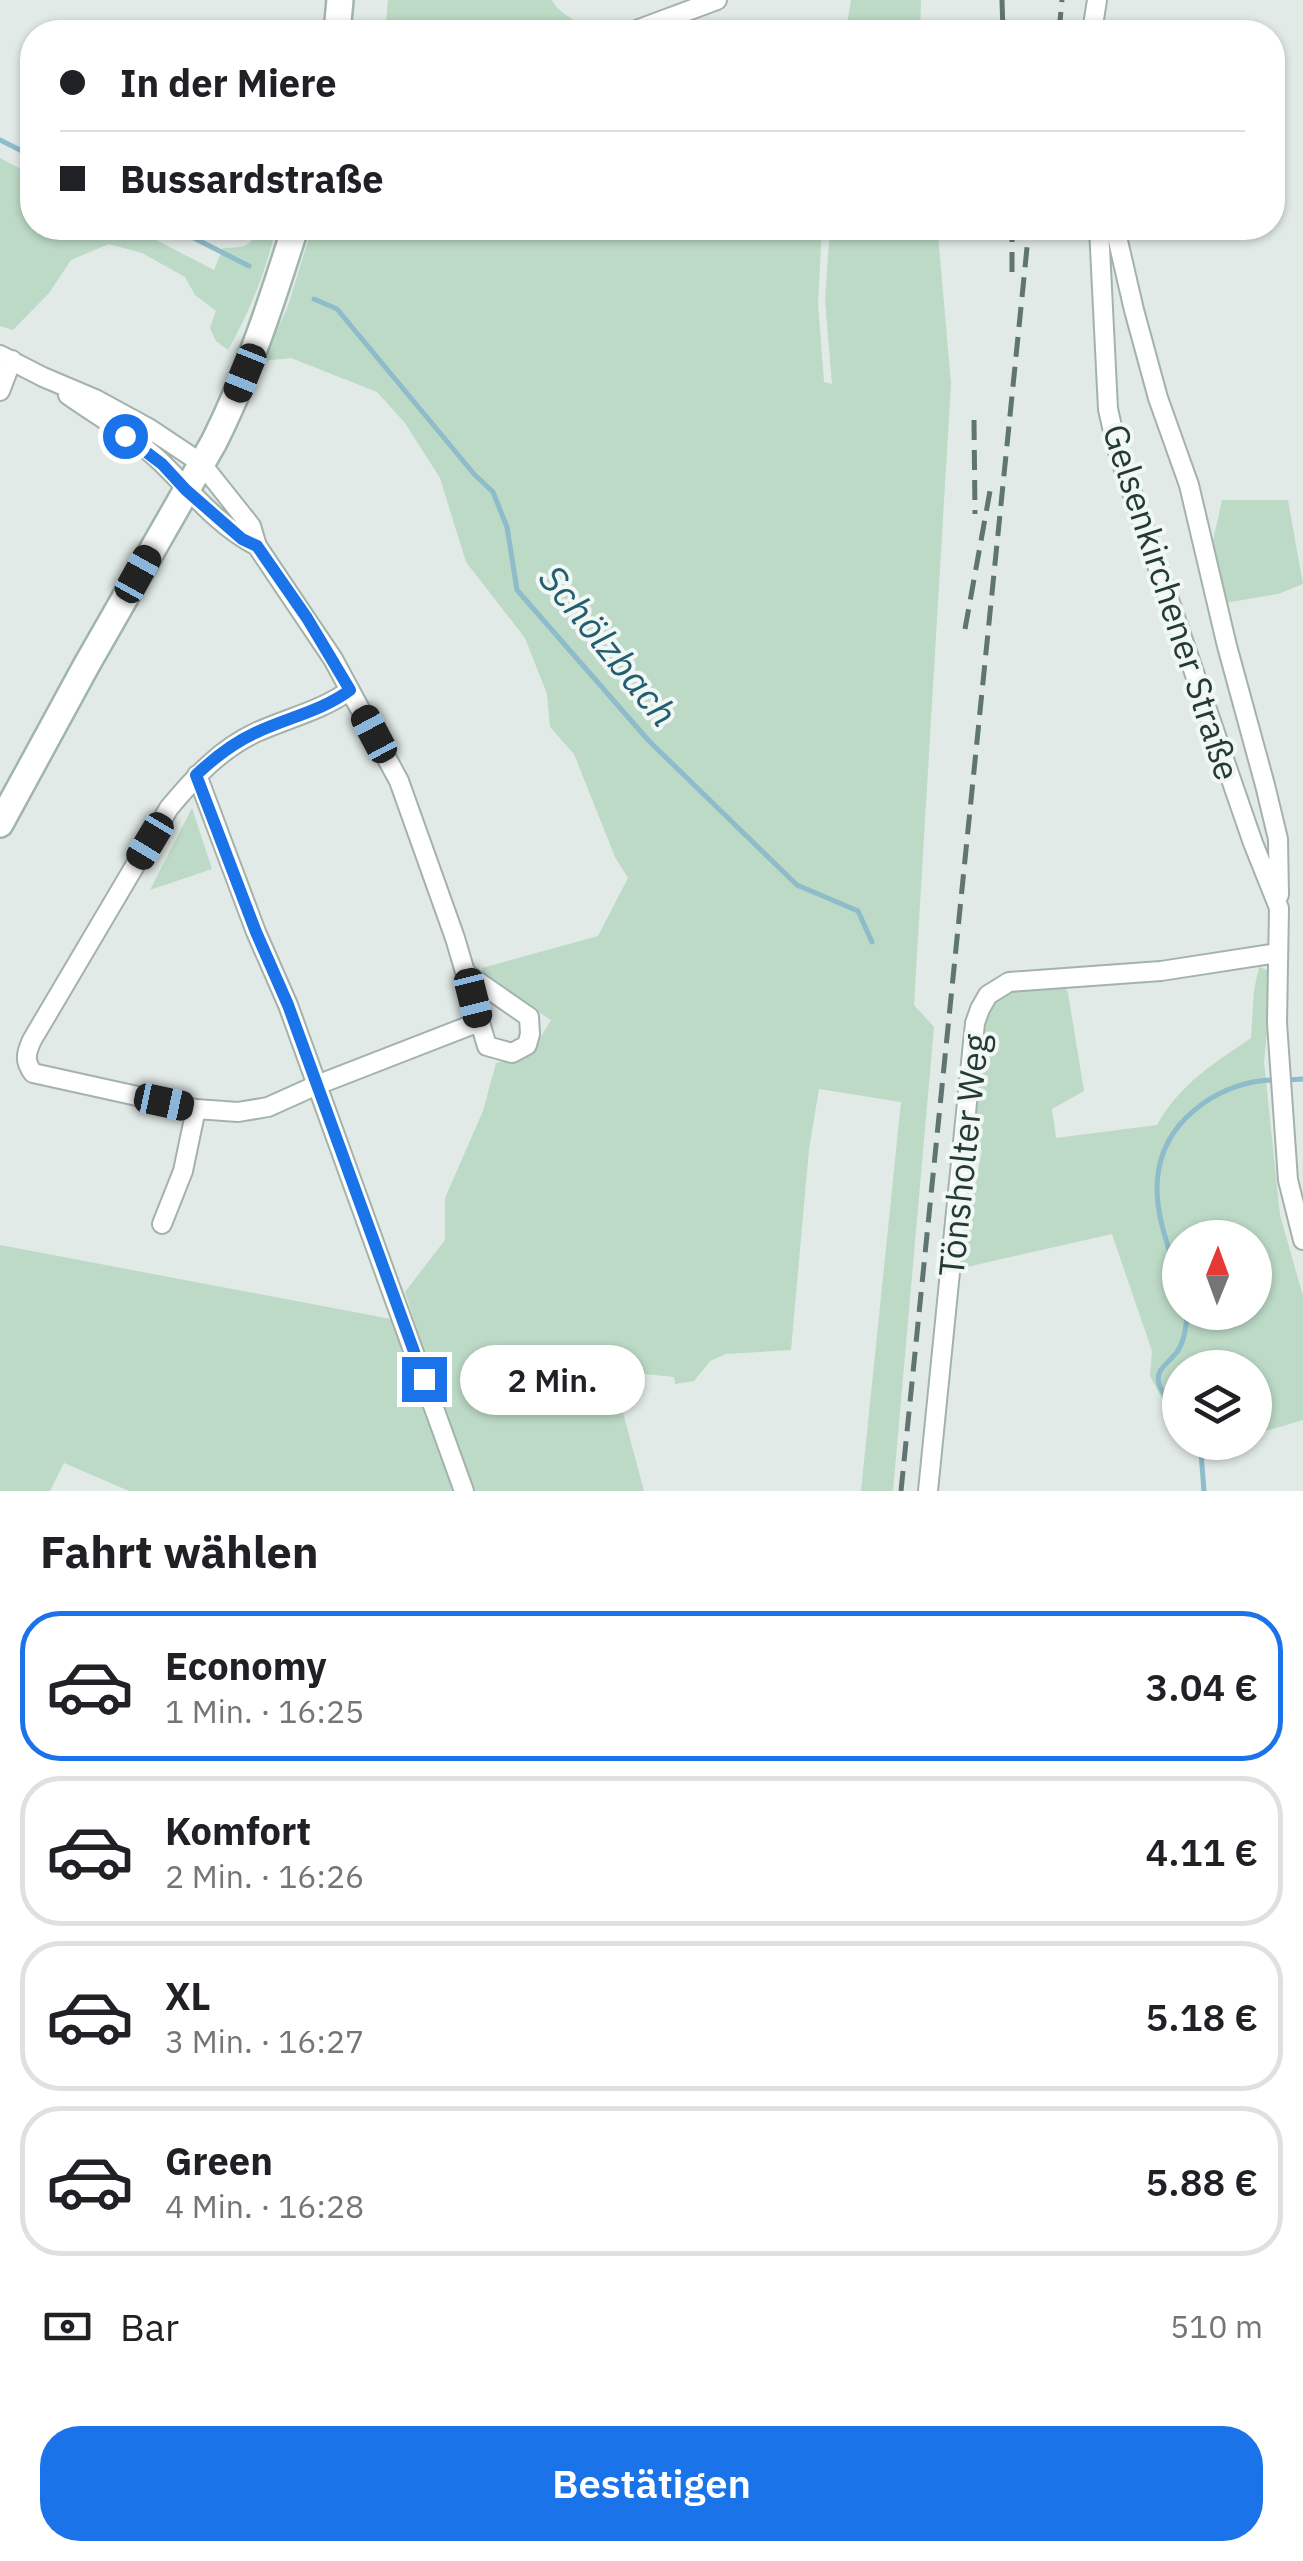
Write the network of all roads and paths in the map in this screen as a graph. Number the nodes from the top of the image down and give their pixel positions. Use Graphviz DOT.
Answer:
graph roads {
  1 [pos="717,0"];
  2 [pos="663,20"];
  3 [pos="291,240"];
  4 [pos="1100,240"];
  5 [pos="1118,240"];
  6 [pos="6,358"];
  7 [pos="43,377"];
  8 [pos="0,391"];
  9 [pos="202,463"];
  10 [pos="186,490"];
  11 [pos="257,546"];
  12 [pos="350,690"];
  13 [pos="196,775"];
  14 [pos="1265,785"];
  15 [pos="1237,797"];
  16 [pos="0,824"];
  17 [pos="1279,908"];
  18 [pos="1278,953"];
  19 [pos="467,974"];
  20 [pos="479,1022"];
  21 [pos="318,1084"];
  22 [pos="196,1108"];
  23 [pos="162,1224"];
  24 [pos="1303,1240"];
  25 [pos="464,1491"];
  26 [pos="928,1491"];
  1 -- 2 [label="street"];
  3 -- 9 [label="main road"];
  4 -- 15 [label="street, Gelsenkirchener Straße"];
  5 -- 14 [label="street, Gelsenkirchener Straße"];
  6 -- 7 [label="street"];
  6 -- 8 [label="street"];
  7 -- 9 [label="street"];
  7 -- 10 [label="street"];
  9 -- 10 [label="main road"];
  9 -- 11 [label="street"];
  10 -- 11 [label="street"];
  10 -- 16 [label="main road"];
  11 -- 12 [label="street"];
  12 -- 13 [label="street"];
  12 -- 19 [label="street"];
  13 -- 21 [label="street"];
  13 -- 22 [label="street"];
  14 -- 15 [label="street"];
  14 -- 17 [label="street, Gelsenkirchener Straße"];
  15 -- 17 [label="street, Gelsenkirchener Straße"];
  17 -- 18 [label="street, Gelsenkirchener Straße"];
  18 -- 24 [label="street, Gelsenkirchener Straße"];
  18 -- 26 [label="street, Tönsholter Weg"];
  19 -- 20 [label="street"];
  19 -- 20 [label="street"];
  20 -- 21 [label="street"];
  21 -- 22 [label="street"];
  21 -- 25 [label="street"];
  22 -- 23 [label="street"];
}
